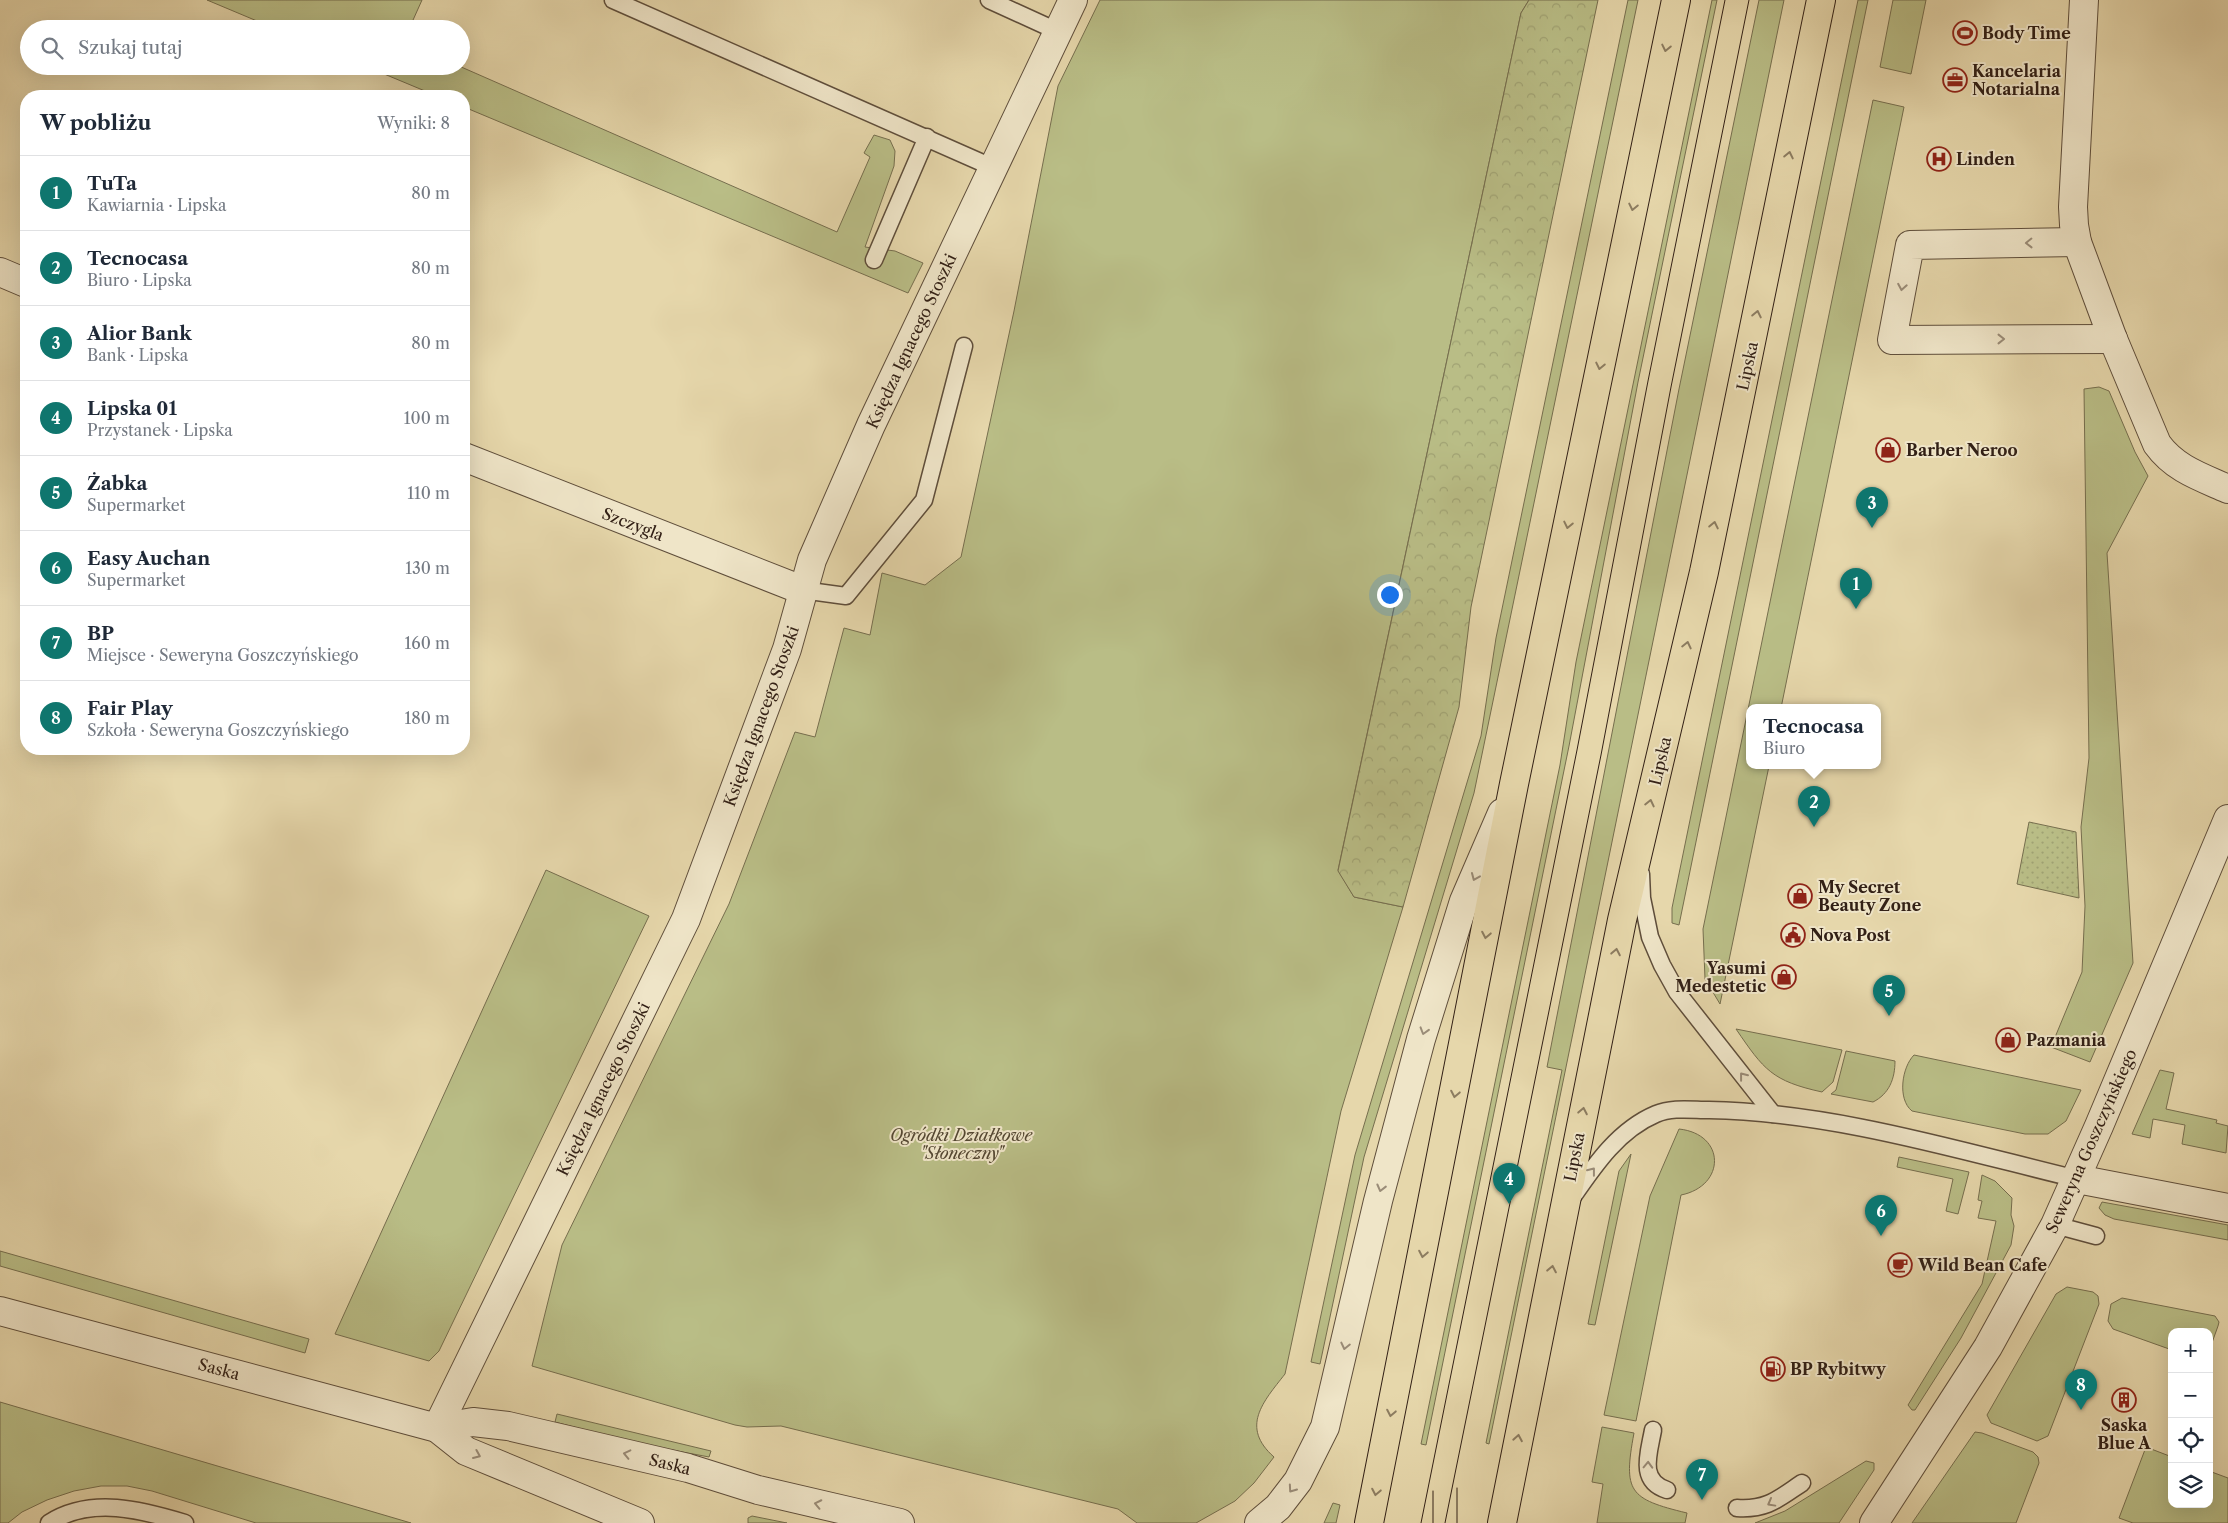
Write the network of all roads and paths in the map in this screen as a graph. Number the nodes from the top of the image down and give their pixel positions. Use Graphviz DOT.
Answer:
graph roads {
  1 [pos="613,0"];
  2 [pos="989,0"];
  3 [pos="1072,0"];
  4 [pos="1676,0"];
  5 [pos="1821,0"];
  6 [pos="2084,0"];
  7 [pos="1057,31"];
  8 [pos="927,137"];
  9 [pos="994,168"];
  10 [pos="2077,242"];
  11 [pos="874,260"];
  12 [pos="0,272"];
  13 [pos="20,280"];
  14 [pos="2113,339"];
  15 [pos="964,346"];
  16 [pos="470,459"];
  17 [pos="2228,489"];
  18 [pos="802,590"];
  19 [pos="1514,784"];
  20 [pos="2228,819"];
  21 [pos="1639,851"];
  22 [pos="1773,1114"];
  23 [pos="2076,1179"];
  24 [pos="2228,1208"];
  25 [pos="1563,1210"];
  26 [pos="2055,1224"];
  27 [pos="2096,1236"];
  28 [pos="0,1311"];
  29 [pos="437,1428"];
  30 [pos="1653,1430"];
  31 [pos="1802,1483"];
  32 [pos="1667,1490"];
  33 [pos="1736,1508"];
  34 [pos="49,1523"];
  35 [pos="185,1523"];
  36 [pos="640,1523"];
  37 [pos="900,1523"];
  38 [pos="1259,1523"];
  39 [pos="1370,1523"];
  40 [pos="1502,1523"];
  41 [pos="1874,1523"];
  1 -- 8 [label="lane"];
  2 -- 7 [label="lane"];
  3 -- 7 [label="street, Księdza Ignacego Stoszki"];
  4 -- 19 [label="main road, one-way"];
  21 -- 5 [label="main road, Lipska, one-way"];
  6 -- 10 [label="street"];
  7 -- 9 [label="street, Księdza Ignacego Stoszki"];
  8 -- 9 [label="lane"];
  8 -- 11 [label="lane"];
  9 -- 18 [label="street, Księdza Ignacego Stoszki"];
  10 -- 14 [label="street"];
  10 -- 14 [label="street, one-way"];
  12 -- 13 [label="street"];
  14 -- 17 [label="street"];
  15 -- 18 [label="lane"];
  16 -- 18 [label="street, Szczygla"];
  18 -- 29 [label="street, Księdza Ignacego Stoszki"];
  19 -- 38 [label="street, one-way"];
  19 -- 39 [label="main road, one-way"];
  20 -- 23 [label="street, Seweryna Goszczyńskiego"];
  22 -- 21 [label="lane, one-way"];
  25 -- 21 [label="main road, Lipska, one-way"];
  22 -- 23 [label="lane"];
  25 -- 22 [label="lane, one-way"];
  23 -- 24 [label="street"];
  23 -- 26 [label="street, Seweryna Goszczyńskiego"];
  40 -- 25 [label="main road, Lipska, one-way"];
  26 -- 27 [label="lane"];
  26 -- 41 [label="street, Seweryna Goszczyńskiego"];
  28 -- 29 [label="street, Saska"];
  29 -- 36 [label="street, Saska, one-way"];
  37 -- 29 [label="street, Saska, one-way"];
  32 -- 30 [label="lane, one-way"];
  31 -- 33 [label="lane, one-way"];
  34 -- 35 [label="lane"];
}
